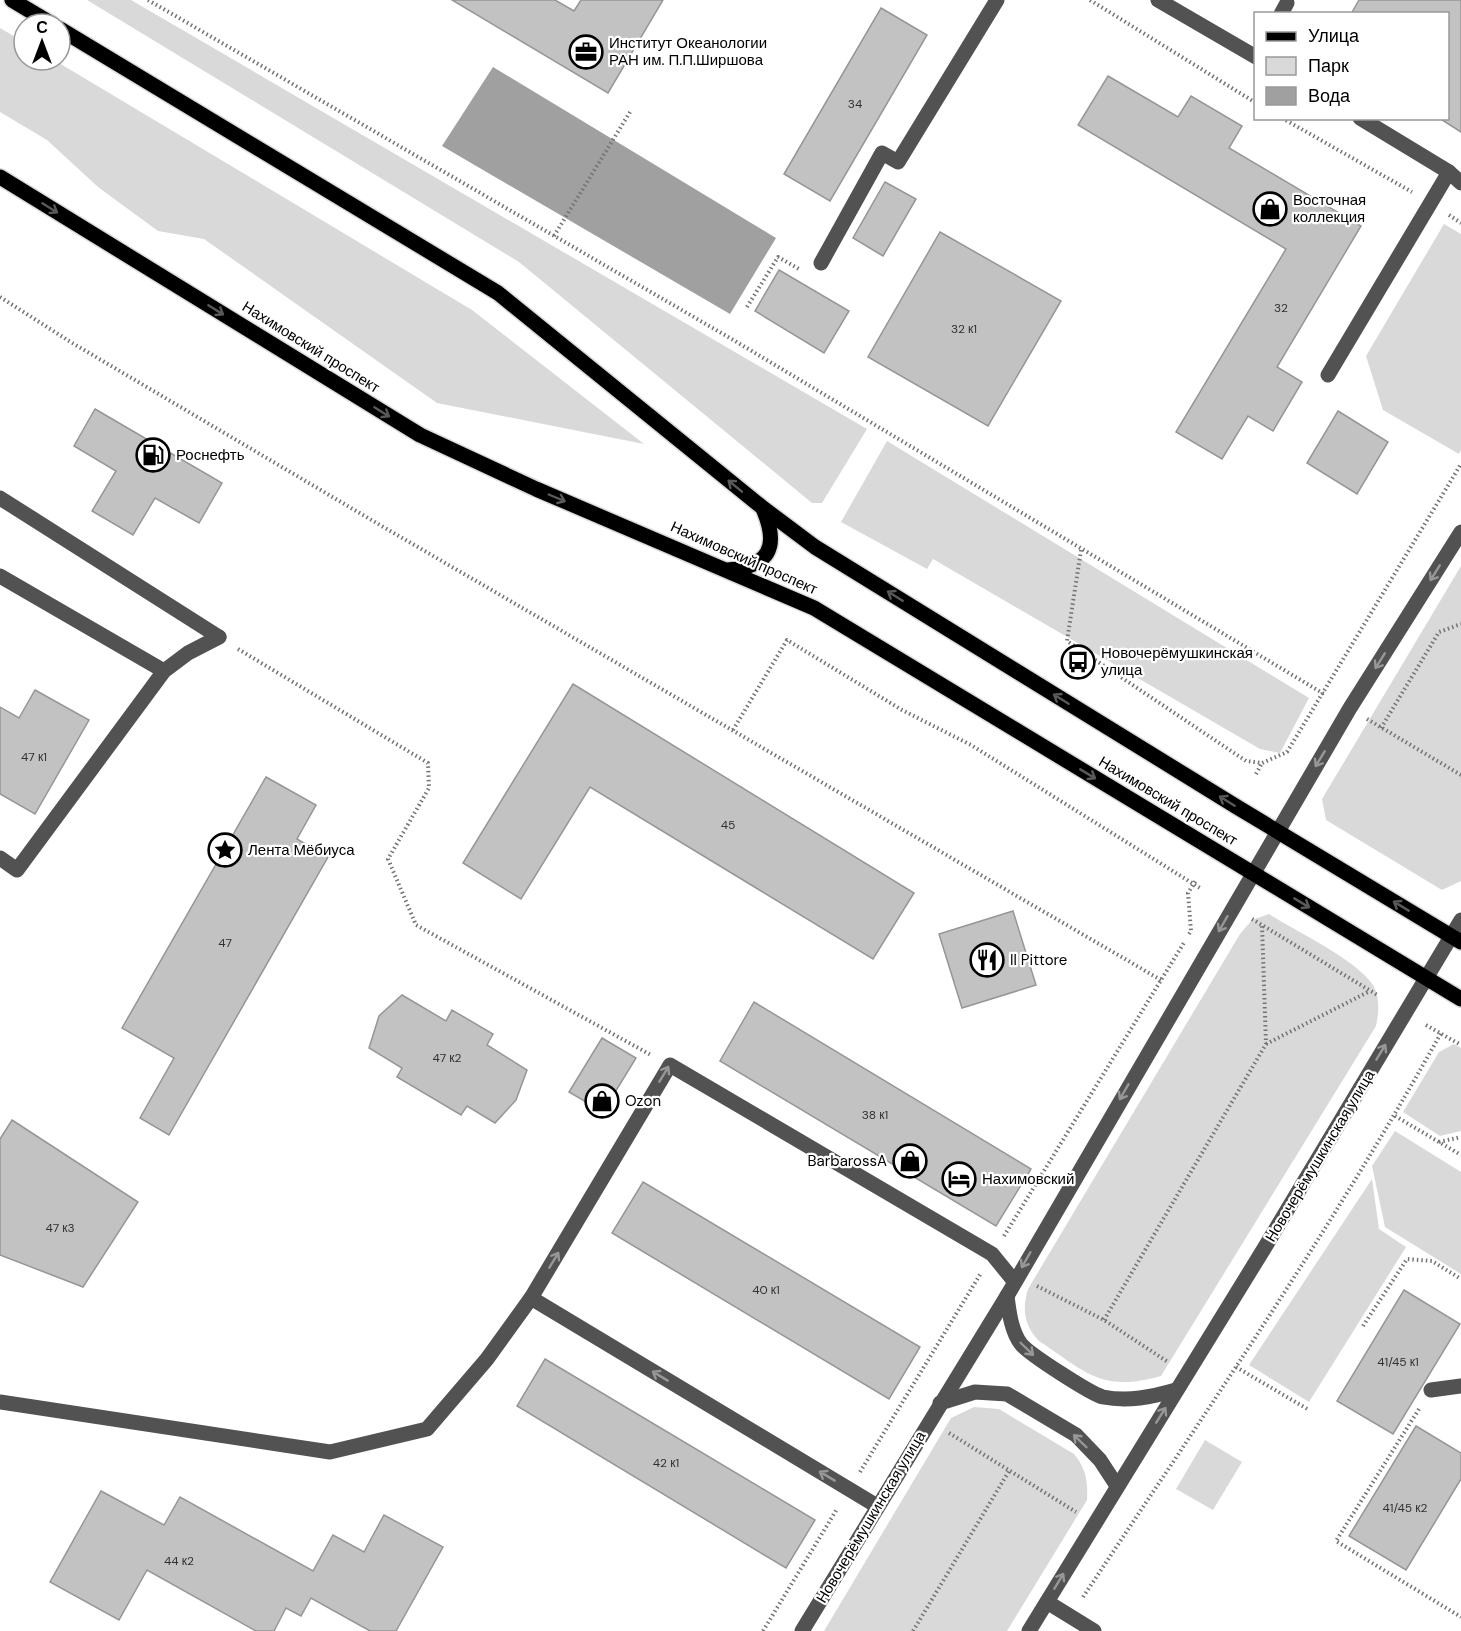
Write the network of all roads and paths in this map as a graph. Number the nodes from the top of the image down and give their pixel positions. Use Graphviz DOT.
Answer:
graph roads {
  1 [pos="12,0"];
  2 [pos="148,0"];
  3 [pos="997,0"];
  4 [pos="1090,0"];
  5 [pos="1158,0"];
  6 [pos="32,12"];
  7 [pos="72,36"];
  8 [pos="1254,54"];
  9 [pos="1254,102"];
  10 [pos="630,112"];
  11 [pos="1286,120"];
  12 [pos="1363,120"];
  13 [pos="1449,172"];
  14 [pos="0,177"];
  15 [pos="1461,183"];
  16 [pos="1431,203"];
  17 [pos="1461,223"];
  18 [pos="554,236"];
  19 [pos="821,263"];
  20 [pos="0,297"];
  21 [pos="747,307"];
  22 [pos="1328,375"];
  23 [pos="1461,464"];
  24 [pos="0,498"];
  25 [pos="763,508"];
  26 [pos="1461,532"];
  27 [pos="1081,550"];
  28 [pos="728,570"];
  29 [pos="0,576"];
  30 [pos="1461,624"];
  31 [pos="219,637"];
  32 [pos="164,671"];
  33 [pos="1324,694"];
  34 [pos="1367,719"];
  35 [pos="1381,728"];
  36 [pos="733,730"];
  37 [pos="1262,763"];
  38 [pos="1256,774"];
  39 [pos="1461,775"];
  40 [pos="1277,831"];
  41 [pos="0,858"];
  42 [pos="1252,873"];
  43 [pos="1195,882"];
  44 [pos="1200,888"];
  45 [pos="1188,893"];
  46 [pos="1252,919"];
  47 [pos="1461,920"];
  48 [pos="1262,925"];
  49 [pos="1456,939"];
  50 [pos="1426,978"];
  51 [pos="1161,980"];
  52 [pos="1370,991"];
  53 [pos="1379,996"];
  54 [pos="1461,999"];
  55 [pos="1426,1025"];
  56 [pos="1441,1033"];
  57 [pos="1266,1044"];
  58 [pos="1461,1045"];
  59 [pos="670,1065"];
  60 [pos="1395,1116"];
  61 [pos="1461,1137"];
  62 [pos="1438,1142"];
  63 [pos="1461,1155"];
  64 [pos="1032,1278"];
  65 [pos="1461,1279"];
  66 [pos="1014,1281"];
  67 [pos="1007,1296"];
  68 [pos="531,1298"];
  69 [pos="1104,1320"];
  70 [pos="1363,1326"];
  71 [pos="1173,1364"];
  72 [pos="1236,1367"];
  73 [pos="1461,1386"];
  74 [pos="1176,1390"];
  75 [pos="1431,1390"];
  76 [pos="907,1396"];
  77 [pos="0,1402"];
  78 [pos="914,1402"];
  79 [pos="940,1403"];
  80 [pos="1309,1410"];
  81 [pos="947,1432"];
  82 [pos="1010,1471"];
  83 [pos="1117,1486"];
  84 [pos="877,1506"];
  85 [pos="1080,1514"];
  86 [pos="1047,1602"];
  87 [pos="1070,1616"];
  88 [pos="1461,1617"];
  89 [pos="802,1631"];
  90 [pos="913,1631"];
  91 [pos="1029,1631"];
  92 [pos="1094,1631"];
  1 -- 6 [label="main road"];
  2 -- 18 [label="path"];
  3 -- 19 [label="street"];
  4 -- 9 [label="path"];
  5 -- 8 [label="street"];
  25 -- 7 [label="main road, Нахимовский проспект, one-way"];
  10 -- 18 [label="path"];
  11 -- 16 [label="path"];
  12 -- 13 [label="street"];
  13 -- 15 [label="street"];
  13 -- 16 [label="street"];
  14 -- 28 [label="main road, Нахимовский проспект, one-way"];
  16 -- 17 [label="path"];
  16 -- 22 [label="street"];
  18 -- 27 [label="path"];
  19 -- 21 [label="path"];
  20 -- 36 [label="path"];
  23 -- 33 [label="path"];
  24 -- 31 [label="street"];
  25 -- 28 [label="main road"];
  40 -- 25 [label="main road, Нахимовский проспект, one-way"];
  26 -- 40 [label="street, Новочерёмушкинская улица, one-way"];
  27 -- 33 [label="path"];
  27 -- 37 [label="path"];
  28 -- 42 [label="main road, Нахимовский проспект, one-way"];
  29 -- 32 [label="street"];
  30 -- 35 [label="path"];
  31 -- 32 [label="street"];
  31 -- 59 [label="path"];
  32 -- 41 [label="street"];
  33 -- 37 [label="path"];
  34 -- 35 [label="path"];
  35 -- 39 [label="path"];
  36 -- 43 [label="path"];
  36 -- 51 [label="path"];
  37 -- 38 [label="path"];
  40 -- 42 [label="street, Новочерёмушкинская улица"];
  49 -- 40 [label="main road, Нахимовский проспект, one-way"];
  42 -- 50 [label="main road, Нахимовский проспект, one-way"];
  42 -- 66 [label="street, Новочерёмушкинская улица, one-way"];
  43 -- 44 [label="path"];
  43 -- 45 [label="path"];
  46 -- 48 [label="path"];
  47 -- 49 [label="street, Новочерёмушкинская улица"];
  48 -- 52 [label="path"];
  48 -- 57 [label="path"];
  49 -- 50 [label="street, Новочерёмушкинская улица"];
  50 -- 54 [label="main road, Нахимовский проспект"];
  74 -- 50 [label="street, Новочерёмушкинская улица, one-way"];
  52 -- 53 [label="path"];
  52 -- 57 [label="path"];
  55 -- 56 [label="path"];
  56 -- 58 [label="path"];
  56 -- 60 [label="path"];
  57 -- 69 [label="path"];
  59 -- 66 [label="street"];
  68 -- 59 [label="street, one-way"];
  60 -- 62 [label="path"];
  60 -- 72 [label="path"];
  61 -- 62 [label="path"];
  62 -- 63 [label="path"];
  64 -- 69 [label="path"];
  65 -- 70 [label="path"];
  66 -- 67 [label="street, Новочерёмушкинская улица"];
  67 -- 74 [label="street, one-way"];
  67 -- 79 [label="street, Новочерёмушкинская улица"];
  68 -- 77 [label="street"];
  84 -- 68 [label="street, one-way"];
  69 -- 71 [label="path"];
  72 -- 80 [label="path"];
  72 -- 87 [label="path"];
  73 -- 75 [label="street"];
  83 -- 74 [label="street, Новочерёмушкинская улица, one-way"];
  75 -- 88 [label="path"];
  76 -- 78 [label="path"];
  83 -- 79 [label="street, one-way"];
  79 -- 84 [label="street, Новочерёмушкинская улица"];
  81 -- 82 [label="path"];
  82 -- 85 [label="path"];
  82 -- 90 [label="path"];
  86 -- 83 [label="street, Новочерёмушкинская улица, one-way"];
  84 -- 89 [label="street, Новочерёмушкинская улица"];
  86 -- 87 [label="street"];
  86 -- 91 [label="street, Новочерёмушкинская улица"];
  87 -- 92 [label="street"];
}
